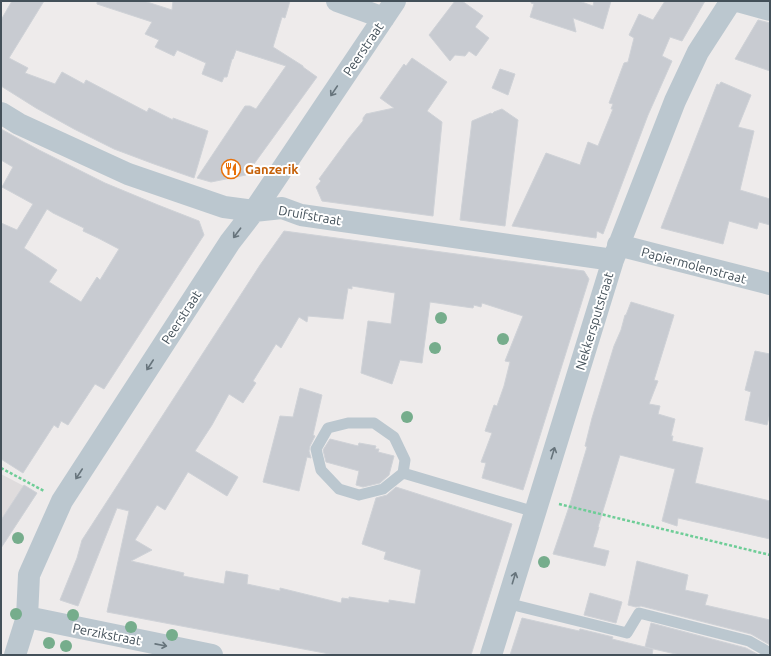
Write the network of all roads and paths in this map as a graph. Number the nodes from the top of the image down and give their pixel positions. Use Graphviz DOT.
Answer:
graph roads {
  1 [pos="337,1"];
  2 [pos="731,1"];
  3 [pos="737,1"];
  4 [pos="389,9"];
  5 [pos="770,10"];
  6 [pos="1,113"];
  7 [pos="254,211"];
  8 [pos="616,252"];
  9 [pos="770,284"];
  10 [pos="1,468"];
  11 [pos="404,473"];
  12 [pos="62,500"];
  13 [pos="537,505"];
  14 [pos="770,555"];
  15 [pos="506,603"];
  16 [pos="27,618"];
  17 [pos="770,653"];
  18 [pos="15,655"];
  19 [pos="212,655"];
  20 [pos="491,655"];
  1 -- 4 [label="street"];
  2 -- 8 [label="street, Nekkersputstraat"];
  3 -- 5 [label="street"];
  4 -- 7 [label="street, Peerstraat, one-way"];
  6 -- 7 [label="street, Druifstraat"];
  7 -- 8 [label="street, Druifstraat"];
  7 -- 12 [label="street, Peerstraat, one-way"];
  8 -- 9 [label="street, Papiermolenstraat"];
  13 -- 8 [label="street, Nekkersputstraat, one-way"];
  10 -- 12 [label="path"];
  11 -- 11 [label="lane"];
  11 -- 13 [label="lane"];
  12 -- 16 [label="street, Peerstraat"];
  13 -- 14 [label="path"];
  15 -- 13 [label="street, Nekkersputstraat, one-way"];
  15 -- 17 [label="lane"];
  15 -- 20 [label="street, Nekkersputstraat"];
  16 -- 18 [label="street, Peerstraat"];
  16 -- 19 [label="street, Perzikstraat, one-way"];
}
